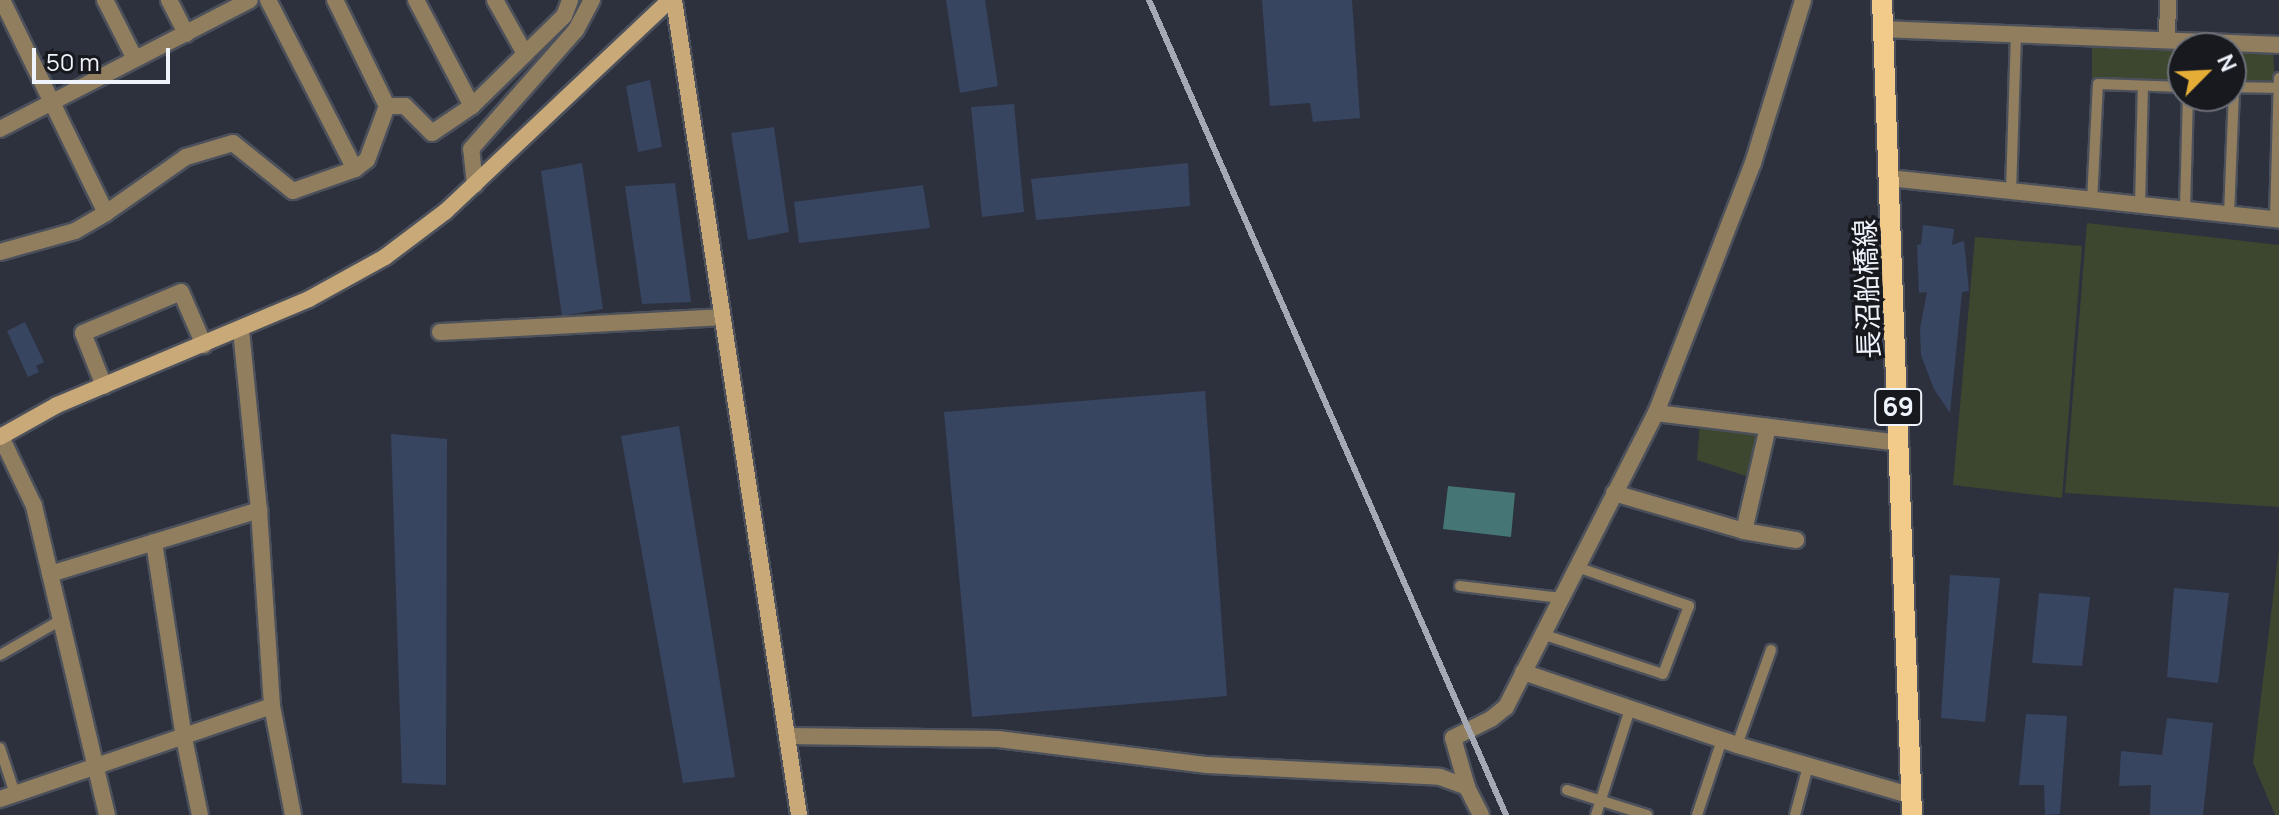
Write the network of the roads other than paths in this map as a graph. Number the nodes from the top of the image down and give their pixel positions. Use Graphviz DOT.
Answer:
graph roads {
  1 [pos="2,0"];
  2 [pos="105,0"];
  3 [pos="169,0"];
  4 [pos="250,0"];
  5 [pos="268,0"];
  6 [pos="335,0"];
  7 [pos="416,0"];
  8 [pos="495,0"];
  9 [pos="570,0"];
  10 [pos="592,0"];
  11 [pos="672,0"];
  12 [pos="1803,0"];
  13 [pos="1882,0"];
  14 [pos="2168,0"];
  15 [pos="1883,29"];
  16 [pos="2167,32"];
  17 [pos="186,34"];
  18 [pos="2016,34"];
  19 [pos="2167,40"];
  20 [pos="2247,44"];
  21 [pos="2279,45"];
  22 [pos="525,54"];
  23 [pos="135,59"];
  24 [pos="2279,78"];
  25 [pos="2143,86"];
  26 [pos="2167,87"];
  27 [pos="2247,88"];
  28 [pos="2279,88"];
  29 [pos="51,102"];
  30 [pos="387,106"];
  31 [pos="472,106"];
  32 [pos="2188,112"];
  33 [pos="2231,112"];
  34 [pos="0,129"];
  35 [pos="355,169"];
  36 [pos="1889,178"];
  37 [pos="475,185"];
  38 [pos="2011,192"];
  39 [pos="2092,201"];
  40 [pos="2140,206"];
  41 [pos="2185,209"];
  42 [pos="106,213"];
  43 [pos="2229,215"];
  44 [pos="2277,220"];
  45 [pos="0,252"];
  46 [pos="722,317"];
  47 [pos="241,330"];
  48 [pos="440,332"];
  49 [pos="204,345"];
  50 [pos="104,386"];
  51 [pos="1656,413"];
  52 [pos="1768,427"];
  53 [pos="0,437"];
  54 [pos="1900,443"];
  55 [pos="1614,493"];
  56 [pos="259,510"];
  57 [pos="1744,531"];
  58 [pos="1796,540"];
  59 [pos="154,542"];
  60 [pos="1577,567"];
  61 [pos="50,574"];
  62 [pos="1460,586"];
  63 [pos="1560,598"];
  64 [pos="61,620"];
  65 [pos="1542,634"];
  66 [pos="1771,650"];
  67 [pos="0,655"];
  68 [pos="1523,672"];
  69 [pos="272,706"];
  70 [pos="1630,709"];
  71 [pos="787,736"];
  72 [pos="184,738"];
  73 [pos="1730,743"];
  74 [pos="0,748"];
  75 [pos="1808,766"];
  76 [pos="97,768"];
  77 [pos="1467,787"];
  78 [pos="1567,790"];
  79 [pos="8,797"];
  80 [pos="1601,801"];
  81 [pos="1912,806"];
  82 [pos="107,815"];
  83 [pos="200,815"];
  84 [pos="293,815"];
  85 [pos="799,815"];
  86 [pos="1481,815"];
  87 [pos="1596,815"];
  88 [pos="1647,815"];
  89 [pos="1697,815"];
  90 [pos="1795,815"];
  1 -- 29 [label="street"];
  2 -- 23 [label="street"];
  3 -- 17 [label="street"];
  4 -- 17 [label="street"];
  5 -- 35 [label="street"];
  6 -- 30 [label="street"];
  7 -- 31 [label="street"];
  8 -- 22 [label="street"];
  9 -- 22 [label="street"];
  10 -- 37 [label="street"];
  11 -- 37 [label="street"];
  11 -- 46 [label="street"];
  12 -- 51 [label="street"];
  13 -- 15 [label="main road, 長沼船橋線 / 69"];
  14 -- 16 [label="street"];
  15 -- 18 [label="street"];
  15 -- 36 [label="main road, 長沼船橋線 / 69"];
  17 -- 23 [label="street"];
  18 -- 19 [label="street"];
  18 -- 38 [label="lane"];
  20 -- 21 [label="street"];
  22 -- 31 [label="street"];
  23 -- 29 [label="street"];
  24 -- 28 [label="lane"];
  25 -- 26 [label="lane"];
  25 -- 39 [label="lane"];
  25 -- 40 [label="lane"];
  27 -- 28 [label="lane"];
  28 -- 44 [label="lane"];
  29 -- 34 [label="street"];
  29 -- 42 [label="street"];
  30 -- 31 [label="street"];
  30 -- 35 [label="street"];
  32 -- 41 [label="lane"];
  33 -- 43 [label="lane"];
  35 -- 42 [label="street"];
  36 -- 38 [label="street"];
  36 -- 54 [label="main road, 長沼船橋線 / 69"];
  37 -- 47 [label="street"];
  38 -- 39 [label="street"];
  39 -- 40 [label="street"];
  40 -- 41 [label="street"];
  41 -- 43 [label="street"];
  42 -- 45 [label="street"];
  43 -- 44 [label="street"];
  46 -- 48 [label="street"];
  46 -- 71 [label="street"];
  47 -- 49 [label="street"];
  47 -- 56 [label="street"];
  49 -- 50 [label="street"];
  49 -- 50 [label="street"];
  50 -- 53 [label="street"];
  51 -- 52 [label="street"];
  51 -- 55 [label="street"];
  52 -- 54 [label="street"];
  52 -- 57 [label="street"];
  53 -- 61 [label="street"];
  54 -- 81 [label="main road, 長沼船橋線 / 69"];
  55 -- 57 [label="street"];
  55 -- 60 [label="street"];
  56 -- 59 [label="street"];
  56 -- 69 [label="street"];
  57 -- 58 [label="street"];
  59 -- 61 [label="street"];
  59 -- 72 [label="street"];
  60 -- 63 [label="street"];
  60 -- 65 [label="lane"];
  61 -- 64 [label="street"];
  62 -- 63 [label="lane"];
  63 -- 65 [label="street"];
  64 -- 67 [label="lane"];
  64 -- 76 [label="street"];
  65 -- 68 [label="street"];
  66 -- 73 [label="lane"];
  68 -- 70 [label="street"];
  68 -- 77 [label="street"];
  69 -- 72 [label="street"];
  69 -- 84 [label="street"];
  70 -- 73 [label="street"];
  70 -- 80 [label="lane"];
  71 -- 77 [label="street"];
  71 -- 85 [label="street"];
  72 -- 76 [label="street"];
  72 -- 83 [label="street"];
  73 -- 75 [label="street"];
  73 -- 89 [label="lane"];
  74 -- 79 [label="lane"];
  75 -- 81 [label="street"];
  75 -- 90 [label="lane"];
  76 -- 79 [label="street"];
  76 -- 82 [label="street"];
  77 -- 86 [label="street"];
  78 -- 80 [label="lane"];
  80 -- 87 [label="lane"];
  80 -- 88 [label="lane"];
}
